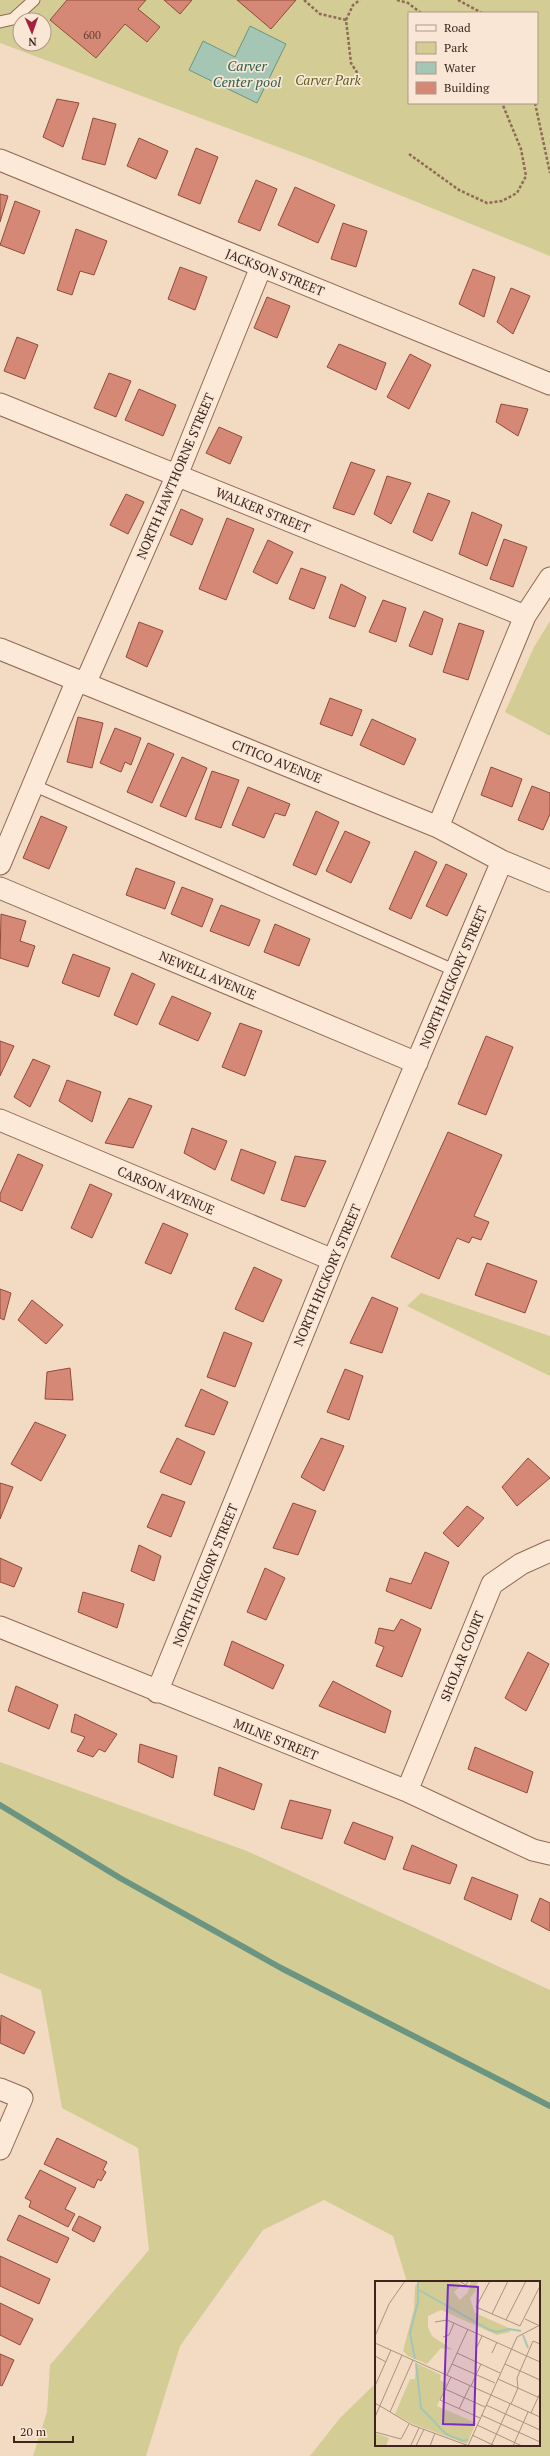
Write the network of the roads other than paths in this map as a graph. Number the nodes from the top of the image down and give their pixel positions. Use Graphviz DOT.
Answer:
graph roads {
  1 [pos="34,0"];
  2 [pos="0,22"];
  3 [pos="0,160"];
  4 [pos="261,267"];
  5 [pos="550,384"];
  6 [pos="0,404"];
  7 [pos="177,475"];
  8 [pos="550,578"];
  9 [pos="526,616"];
  10 [pos="0,649"];
  11 [pos="81,682"];
  12 [pos="33,785"];
  13 [pos="438,827"];
  14 [pos="502,861"];
  15 [pos="0,864"];
  16 [pos="550,881"];
  17 [pos="0,888"];
  18 [pos="456,971"];
  19 [pos="417,1063"];
  20 [pos="0,1120"];
  21 [pos="333,1260"];
  22 [pos="550,1551"];
  23 [pos="0,1627"];
  24 [pos="157,1692"];
  25 [pos="407,1791"];
  26 [pos="550,1854"];
  27 [pos="0,2089"];
  28 [pos="0,2149"];
  1 -- 2 [label="lane"];
  3 -- 4 [label="street, JACKSON STREET"];
  4 -- 5 [label="street, JACKSON STREET"];
  4 -- 7 [label="street, NORTH HAWTHORNE STREET"];
  6 -- 7 [label="street, WALKER STREET"];
  7 -- 9 [label="street, WALKER STREET"];
  7 -- 11 [label="street, NORTH HAWTHORNE STREET"];
  8 -- 9 [label="street"];
  9 -- 13 [label="street"];
  10 -- 11 [label="street, CITICO AVENUE"];
  11 -- 12 [label="street, NORTH HAWTHORNE STREET"];
  11 -- 13 [label="street, CITICO AVENUE"];
  12 -- 15 [label="street, NORTH HAWTHORNE STREET"];
  12 -- 18 [label="lane"];
  13 -- 14 [label="street, CITICO AVENUE"];
  14 -- 16 [label="street, CITICO AVENUE"];
  14 -- 18 [label="street, NORTH HICKORY STREET"];
  17 -- 19 [label="street, NEWELL AVENUE"];
  18 -- 19 [label="street, NORTH HICKORY STREET"];
  19 -- 21 [label="street, NORTH HICKORY STREET"];
  20 -- 21 [label="street, CARSON AVENUE"];
  21 -- 24 [label="street, NORTH HICKORY STREET"];
  22 -- 25 [label="street, SHOLAR COURT"];
  23 -- 24 [label="street, MILNE STREET"];
  24 -- 25 [label="street, MILNE STREET"];
  25 -- 26 [label="street, MILNE STREET"];
  27 -- 28 [label="street"];
}
